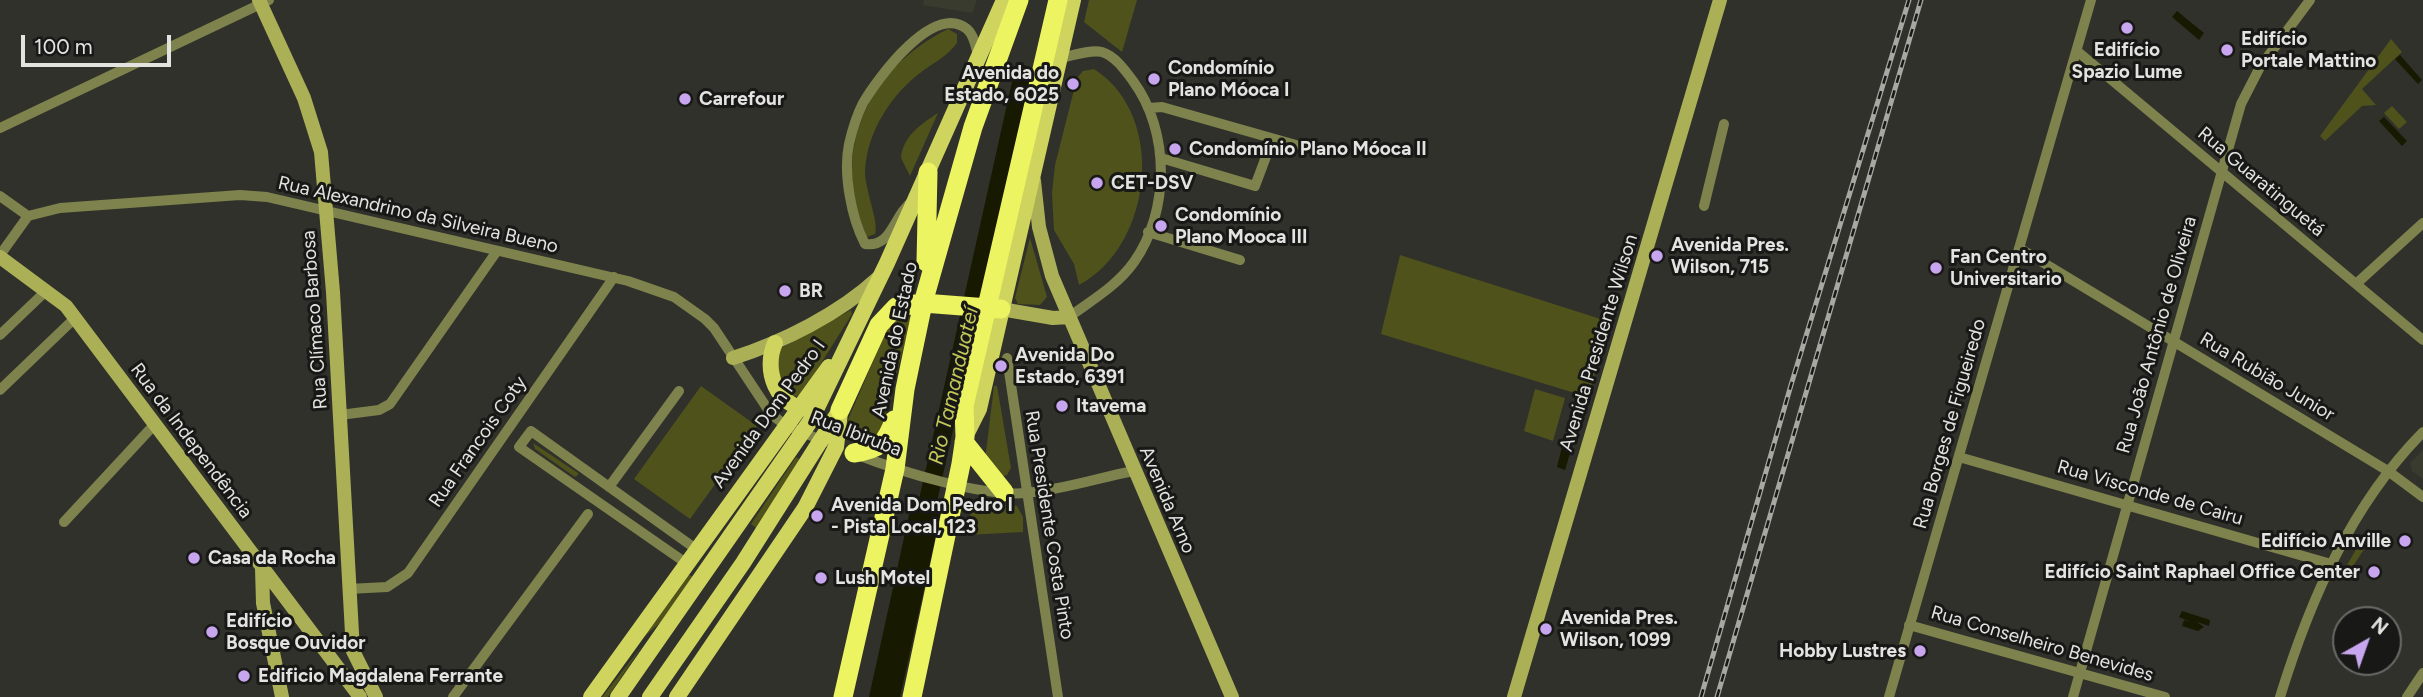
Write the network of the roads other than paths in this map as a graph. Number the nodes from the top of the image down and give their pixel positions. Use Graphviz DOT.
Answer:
graph roads {
  1 [pos="1004,0"];
  2 [pos="1019,0"];
  3 [pos="1058,0"];
  4 [pos="1073,0"];
  5 [pos="1720,0"];
  6 [pos="2091,0"];
  7 [pos="2310,0"];
  8 [pos="263,1"];
  9 [pos="2077,51"];
  10 [pos="1060,58"];
  11 [pos="979,59"];
  12 [pos="1149,108"];
  13 [pos="1724,124"];
  14 [pos="0,128"];
  15 [pos="1296,145"];
  16 [pos="1267,154"];
  17 [pos="1161,158"];
  18 [pos="928,172"];
  19 [pos="1034,172"];
  20 [pos="2222,172"];
  21 [pos="0,196"];
  22 [pos="915,199"];
  23 [pos="1704,206"];
  24 [pos="327,212"];
  25 [pos="28,216"];
  26 [pos="2423,223"];
  27 [pos="1148,232"];
  28 [pos="2020,248"];
  29 [pos="497,251"];
  30 [pos="0,256"];
  31 [pos="1240,260"];
  32 [pos="614,277"];
  33 [pos="879,277"];
  34 [pos="930,277"];
  35 [pos="2356,284"];
  36 [pos="47,290"];
  37 [pos="923,303"];
  38 [pos="994,308"];
  39 [pos="1069,317"];
  40 [pos="75,318"];
  41 [pos="0,335"];
  42 [pos="2423,340"];
  43 [pos="2174,341"];
  44 [pos="770,345"];
  45 [pos="733,358"];
  46 [pos="1007,358"];
  47 [pos="905,389"];
  48 [pos="0,390"];
  49 [pos="678,391"];
  50 [pos="800,406"];
  51 [pos="840,410"];
  52 [pos="340,415"];
  53 [pos="155,425"];
  54 [pos="785,425"];
  55 [pos="803,432"];
  56 [pos="2423,432"];
  57 [pos="964,439"];
  58 [pos="838,447"];
  59 [pos="1959,457"];
  60 [pos="899,470"];
  61 [pos="1133,471"];
  62 [pos="2388,471"];
  63 [pos="589,472"];
  64 [pos="953,482"];
  65 [pos="609,486"];
  66 [pos="578,488"];
  67 [pos="1004,492"];
  68 [pos="1026,493"];
  69 [pos="622,496"];
  70 [pos="2423,497"];
  71 [pos="2128,505"];
  72 [pos="612,512"];
  73 [pos="587,514"];
  74 [pos="64,522"];
  75 [pos="761,536"];
  76 [pos="696,549"];
  77 [pos="715,561"];
  78 [pos="686,563"];
  79 [pos="2331,564"];
  80 [pos="262,567"];
  81 [pos="705,576"];
  82 [pos="348,589"];
  83 [pos="289,603"];
  84 [pos="270,625"];
  85 [pos="1909,625"];
  86 [pos="699,627"];
  87 [pos="666,629"];
  88 [pos="353,651"];
  89 [pos="325,653"];
  90 [pos="681,654"];
  91 [pos="620,656"];
  92 [pos="2080,672"];
  93 [pos="2423,673"];
  94 [pos="678,696"];
  95 [pos="2411,696"];
  96 [pos="282,697"];
  97 [pos="360,697"];
  98 [pos="376,697"];
  99 [pos="453,697"];
  100 [pos="591,697"];
  101 [pos="618,697"];
  102 [pos="650,697"];
  103 [pos="844,697"];
  104 [pos="912,697"];
  105 [pos="1058,697"];
  106 [pos="1231,697"];
  107 [pos="1514,697"];
  108 [pos="1889,697"];
  109 [pos="2073,697"];
  110 [pos="2165,697"];
  111 [pos="2280,697"];
  1 -- 11 [label="main road"];
  2 -- 34 [label="highway, Avenida do Estado"];
  3 -- 38 [label="highway"];
  4 -- 10 [label="main road"];
  5 -- 107 [label="main road, Avenida Presidente Wilson"];
  6 -- 9 [label="street, Rua Borges de Figueiredo"];
  7 -- 20 [label="street, Rua João Antônio de Oliveira"];
  8 -- 14 [label="street"];
  8 -- 24 [label="main road, Rua Clímaco Barbosa"];
  9 -- 20 [label="street, Rua Guaratinguetá"];
  9 -- 28 [label="street, Rua Borges de Figueiredo"];
  10 -- 12 [label="street"];
  10 -- 19 [label="main road"];
  11 -- 18 [label="main road"];
  11 -- 22 [label="street"];
  12 -- 15 [label="street"];
  12 -- 17 [label="street"];
  13 -- 23 [label="street"];
  16 -- 17 [label="street"];
  17 -- 27 [label="street"];
  18 -- 22 [label="main road, Avenida Dom Pedro I"];
  18 -- 34 [label="highway"];
  19 -- 38 [label="main road"];
  19 -- 39 [label="main road, Avenida Arno"];
  20 -- 35 [label="street, Rua Guaratinguetá"];
  20 -- 43 [label="street, Rua João Antônio de Oliveira"];
  21 -- 25 [label="street"];
  22 -- 33 [label="main road, Avenida Dom Pedro I"];
  24 -- 25 [label="street, Rua Alexandrino da Silveira Bueno"];
  24 -- 29 [label="street, Rua Alexandrino da Silveira Bueno"];
  24 -- 52 [label="main road, Rua Clímaco Barbosa"];
  25 -- 30 [label="street"];
  26 -- 35 [label="street"];
  27 -- 31 [label="street"];
  27 -- 39 [label="street"];
  28 -- 43 [label="street, Rua Rubião Junior"];
  28 -- 59 [label="street, Rua Borges de Figueiredo"];
  29 -- 32 [label="street, Rua Alexandrino da Silveira Bueno"];
  29 -- 52 [label="street"];
  30 -- 36 [label="main road, Rua da Independência"];
  32 -- 45 [label="street, Rua Alexandrino da Silveira Bueno"];
  32 -- 82 [label="street, Rua Francois Coty"];
  33 -- 44 [label="main road"];
  33 -- 50 [label="main road, Avenida Dom Pedro I"];
  34 -- 37 [label="highway, Avenida do Estado"];
  35 -- 42 [label="street, Rua Guaratinguetá"];
  36 -- 40 [label="main road, Rua da Independência"];
  36 -- 41 [label="street"];
  37 -- 38 [label="highway"];
  37 -- 47 [label="highway, Avenida do Estado"];
  37 -- 51 [label="highway"];
  38 -- 39 [label="main road"];
  38 -- 57 [label="highway"];
  39 -- 61 [label="main road, Avenida Arno"];
  40 -- 48 [label="street"];
  40 -- 53 [label="main road, Rua da Independência"];
  43 -- 62 [label="street, Rua Rubião Junior"];
  43 -- 71 [label="street, Rua João Antônio de Oliveira"];
  44 -- 45 [label="main road"];
  44 -- 50 [label="main road"];
  45 -- 54 [label="street, Rua Alexandrino da Silveira Bueno"];
  46 -- 68 [label="street, Rua Presidente Costa Pinto"];
  47 -- 58 [label="highway"];
  47 -- 60 [label="highway, Avenida do Estado"];
  49 -- 65 [label="street"];
  50 -- 51 [label="main road"];
  50 -- 54 [label="main road, Avenida Dom Pedro I"];
  50 -- 55 [label="main road, Avenida Dom Pedro I"];
  51 -- 58 [label="main road"];
  52 -- 82 [label="main road, Rua Clímaco Barbosa"];
  53 -- 74 [label="street"];
  53 -- 80 [label="main road, Rua da Independência"];
  54 -- 55 [label="street, Rua Ibiruba"];
  54 -- 76 [label="main road, Avenida Dom Pedro I"];
  55 -- 58 [label="street, Rua Ibiruba"];
  55 -- 77 [label="main road, Avenida Dom Pedro I"];
  56 -- 62 [label="street"];
  57 -- 64 [label="highway"];
  57 -- 67 [label="highway"];
  58 -- 60 [label="street, Rua Ibiruba"];
  58 -- 75 [label="main road"];
  58 -- 94 [label="main road"];
  59 -- 71 [label="street, Rua Visconde de Cairu"];
  59 -- 85 [label="street, Rua Borges de Figueiredo"];
  60 -- 64 [label="street, Rua Ibiruba"];
  60 -- 103 [label="highway, Avenida do Estado"];
  61 -- 68 [label="street, Rua Ibiruba"];
  61 -- 106 [label="main road, Avenida Arno"];
  62 -- 70 [label="street, Rua Rubião Junior"];
  62 -- 79 [label="street"];
  63 -- 65 [label="street"];
  63 -- 66 [label="street"];
  63 -- 66 [label="street"];
  64 -- 67 [label="street, Rua Ibiruba"];
  64 -- 104 [label="highway"];
  65 -- 69 [label="street"];
  66 -- 72 [label="street"];
  67 -- 68 [label="street, Rua Ibiruba"];
  68 -- 105 [label="street, Rua Presidente Costa Pinto"];
  69 -- 72 [label="street"];
  69 -- 76 [label="street"];
  71 -- 79 [label="street, Rua Visconde de Cairu"];
  71 -- 92 [label="street, Rua João Antônio de Oliveira"];
  72 -- 78 [label="street"];
  73 -- 99 [label="street"];
  75 -- 77 [label="main road"];
  75 -- 86 [label="main road"];
  76 -- 77 [label="main road"];
  76 -- 78 [label="main road, Avenida Dom Pedro I"];
  77 -- 81 [label="main road, Avenida Dom Pedro I"];
  78 -- 81 [label="main road"];
  78 -- 91 [label="main road, Avenida Dom Pedro I"];
  79 -- 111 [label="street"];
  80 -- 83 [label="main road, Rua da Independência"];
  80 -- 84 [label="main road"];
  81 -- 86 [label="main road"];
  81 -- 87 [label="main road, Avenida Dom Pedro I"];
  82 -- 88 [label="main road, Rua Clímaco Barbosa"];
  83 -- 84 [label="main road"];
  83 -- 89 [label="main road, Rua da Independência"];
  84 -- 96 [label="main road"];
  85 -- 92 [label="street, Rua Conselheiro Benevides"];
  85 -- 108 [label="street, Rua Borges de Figueiredo"];
  86 -- 90 [label="main road"];
  87 -- 91 [label="main road"];
  87 -- 101 [label="main road, Avenida Dom Pedro I"];
  88 -- 89 [label="main road"];
  88 -- 98 [label="main road"];
  89 -- 97 [label="main road, Rua da Independência"];
  90 -- 94 [label="main road"];
  90 -- 102 [label="main road"];
  91 -- 100 [label="main road, Avenida Dom Pedro I"];
  92 -- 109 [label="street, Rua João Antônio de Oliveira"];
  92 -- 110 [label="street, Rua Conselheiro Benevides"];
  93 -- 95 [label="street"];
}
